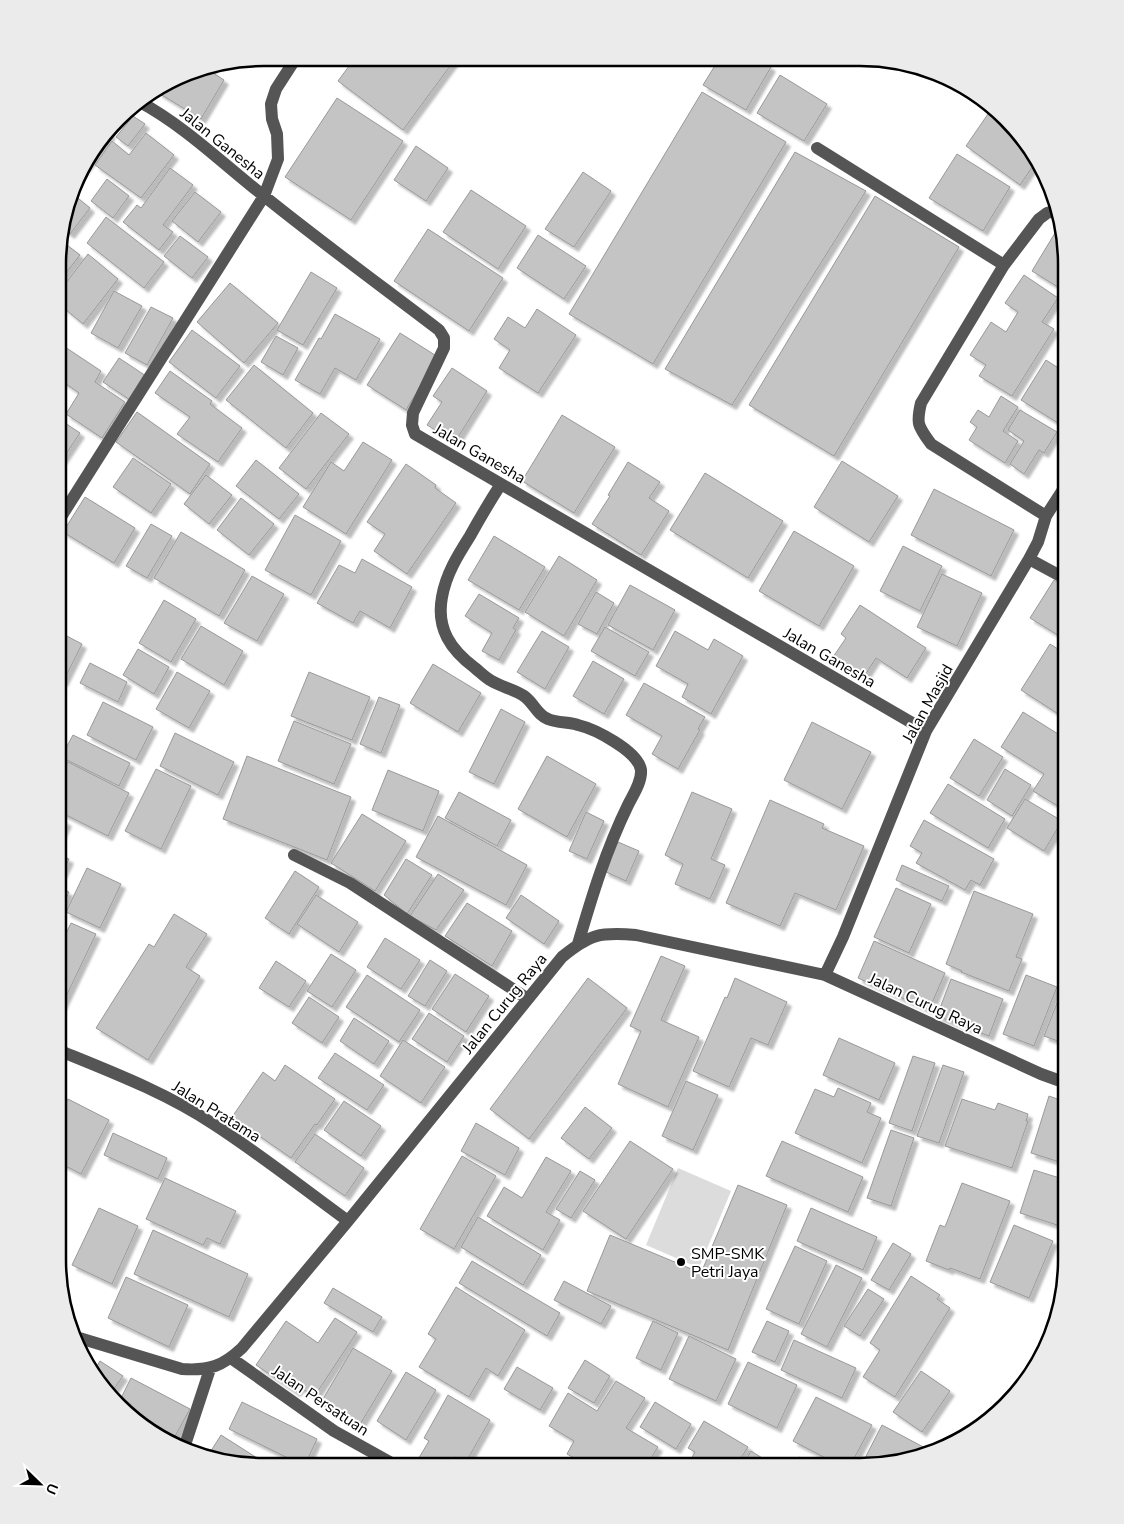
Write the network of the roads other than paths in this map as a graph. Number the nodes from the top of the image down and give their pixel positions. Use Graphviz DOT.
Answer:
graph roads {
  1 [pos="291,66"];
  2 [pos="146,105"];
  3 [pos="817,148"];
  4 [pos="264,196"];
  5 [pos="1051,212"];
  6 [pos="1004,265"];
  7 [pos="501,484"];
  8 [pos="1058,497"];
  9 [pos="66,509"];
  10 [pos="1046,516"];
  11 [pos="1029,559"];
  12 [pos="1058,575"];
  13 [pos="926,731"];
  14 [pos="294,855"];
  15 [pos="578,944"];
  16 [pos="825,975"];
  17 [pos="528,999"];
  18 [pos="66,1053"];
  19 [pos="1058,1080"];
  20 [pos="348,1221"];
  21 [pos="83,1339"];
  22 [pos="231,1358"];
  23 [pos="210,1369"];
  24 [pos="186,1442"];
  25 [pos="382,1458"];
  1 -- 4 [label="street"];
  2 -- 4 [label="street, Jalan Ganesha"];
  3 -- 6 [label="street"];
  4 -- 7 [label="street, Jalan Ganesha"];
  4 -- 9 [label="street"];
  5 -- 6 [label="street"];
  6 -- 10 [label="street"];
  7 -- 13 [label="street, Jalan Ganesha"];
  7 -- 15 [label="street"];
  8 -- 10 [label="street, Jalan Masjid"];
  10 -- 11 [label="street, Jalan Masjid"];
  11 -- 12 [label="street"];
  11 -- 13 [label="street, Jalan Masjid"];
  13 -- 16 [label="street, Jalan Masjid"];
  14 -- 17 [label="street"];
  15 -- 16 [label="street, Jalan Curug Raya"];
  15 -- 17 [label="street, Jalan Curug Raya"];
  16 -- 19 [label="street, Jalan Curug Raya"];
  17 -- 20 [label="street, Jalan Curug Raya"];
  18 -- 20 [label="street, Jalan Pratama"];
  20 -- 22 [label="street, Jalan Curug Raya"];
  21 -- 23 [label="street, Jalan Curug Raya"];
  22 -- 23 [label="street, Jalan Curug Raya"];
  22 -- 25 [label="street, Jalan Persatuan"];
  23 -- 24 [label="street"];
}
